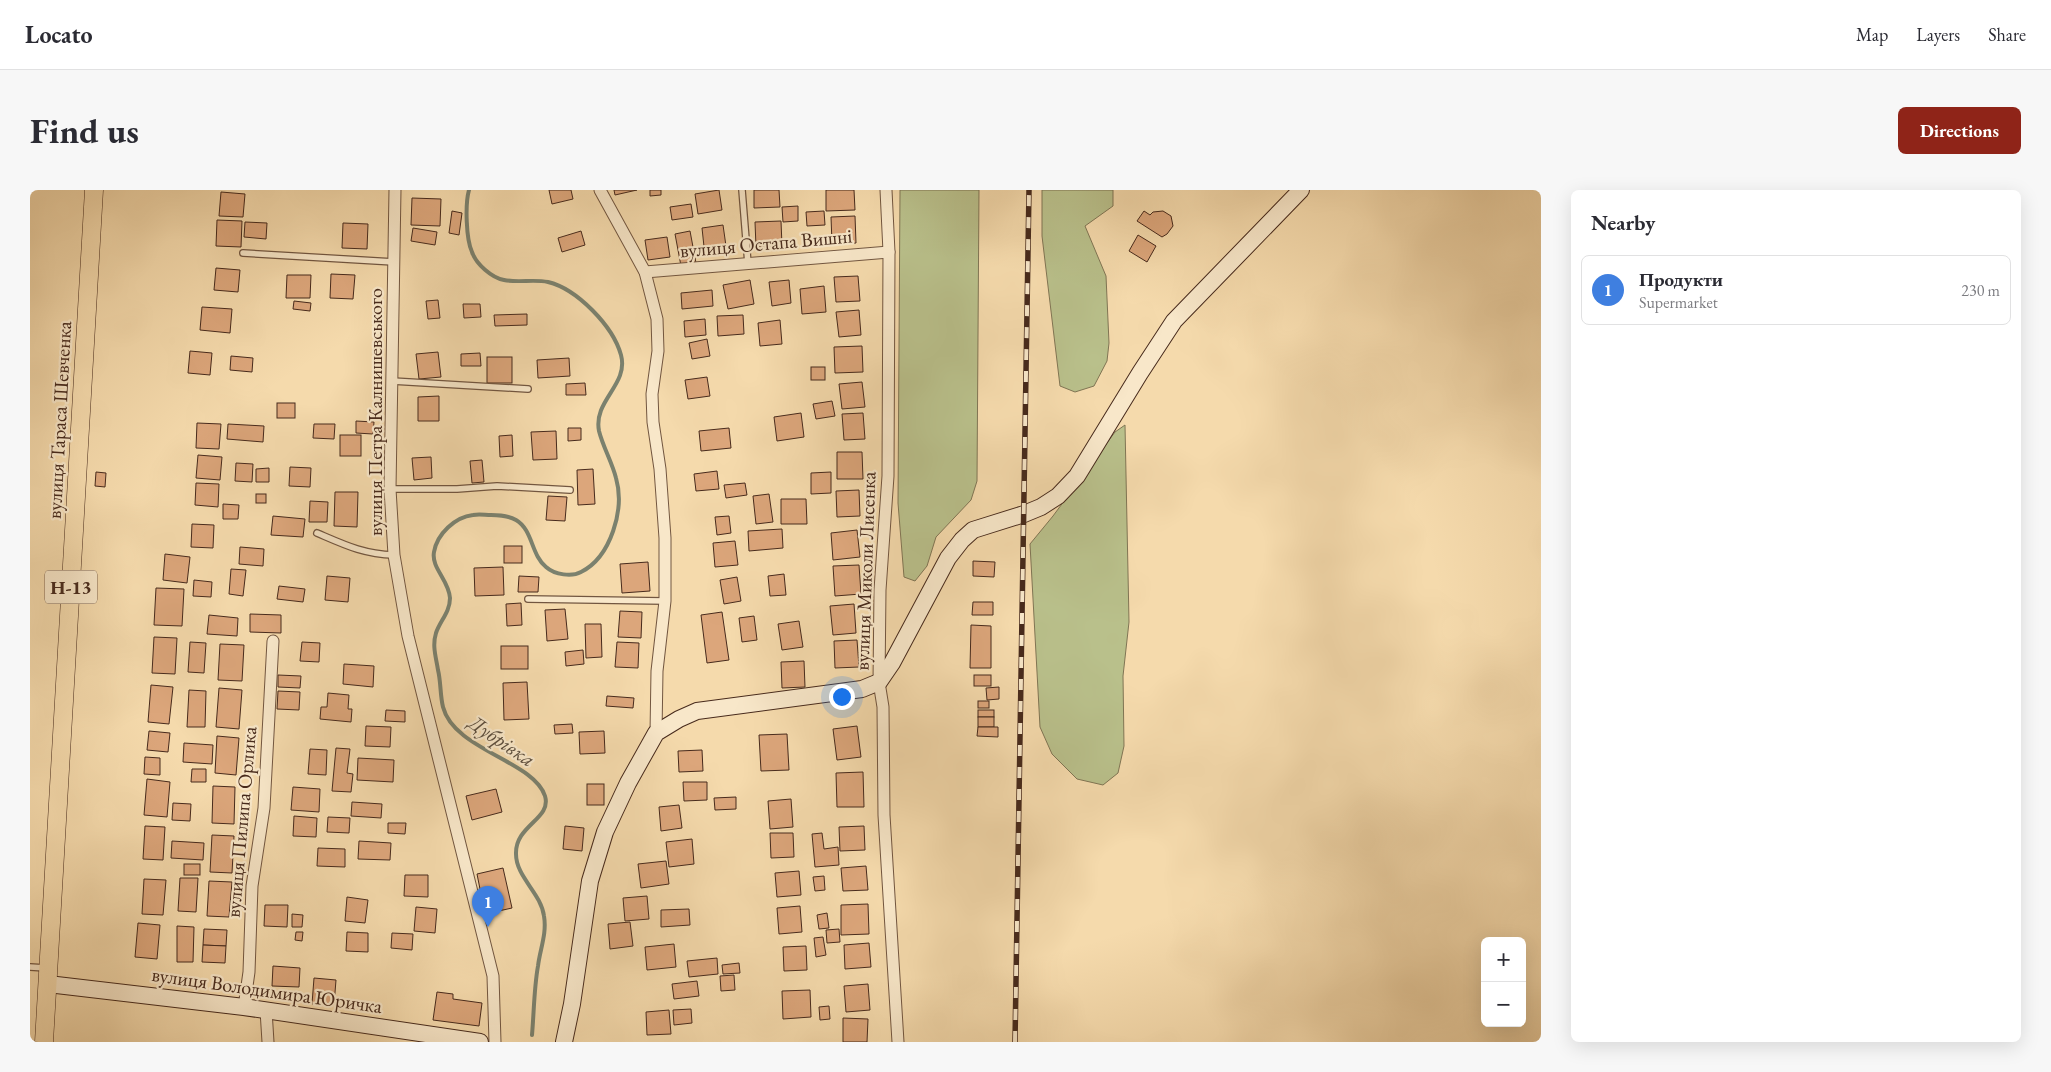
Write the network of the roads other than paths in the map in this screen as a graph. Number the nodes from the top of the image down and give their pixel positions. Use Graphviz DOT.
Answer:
graph roads {
  1 [pos="94,190"];
  2 [pos="395,190"];
  3 [pos="600,190"];
  4 [pos="742,190"];
  5 [pos="886,190"];
  6 [pos="1300,190"];
  7 [pos="889,252"];
  8 [pos="243,253"];
  9 [pos="394,262"];
  10 [pos="748,264"];
  11 [pos="646,272"];
  12 [pos="392,381"];
  13 [pos="528,389"];
  14 [pos="390,489"];
  15 [pos="570,490"];
  16 [pos="317,533"];
  17 [pos="394,555"];
  18 [pos="528,599"];
  19 [pos="665,602"];
  20 [pos="273,641"];
  21 [pos="879,682"];
  22 [pos="656,733"];
  23 [pos="30,967"];
  24 [pos="48,976"];
  25 [pos="244,1007"];
  26 [pos="266,1010"];
  27 [pos="44,1042"];
  28 [pos="268,1042"];
  29 [pos="480,1042"];
  30 [pos="495,1042"];
  31 [pos="564,1042"];
  32 [pos="898,1042"];
  1 -- 24 [label="main road, вулиця Тараса Шевченка / Н-13"];
  2 -- 9 [label="street, вулиця Петра Калнишевського"];
  3 -- 11 [label="street"];
  4 -- 10 [label="lane"];
  5 -- 7 [label="street, вулиця Миколи Лисенка"];
  6 -- 21 [label="main road"];
  7 -- 10 [label="street, вулиця Остапа Вишні"];
  7 -- 21 [label="street, вулиця Миколи Лисенка"];
  8 -- 9 [label="lane"];
  9 -- 12 [label="street, вулиця Петра Калнишевського"];
  10 -- 11 [label="street, вулиця Остапа Вишні"];
  11 -- 19 [label="street"];
  12 -- 13 [label="lane"];
  12 -- 14 [label="street, вулиця Петра Калнишевського"];
  14 -- 15 [label="lane"];
  14 -- 17 [label="street, вулиця Петра Калнишевського"];
  16 -- 17 [label="lane"];
  17 -- 30 [label="street, вулиця Петра Калнишевського"];
  18 -- 19 [label="lane"];
  19 -- 22 [label="street"];
  20 -- 25 [label="street, вулиця Пилипа Орлика"];
  21 -- 22 [label="main road"];
  21 -- 32 [label="street, вулиця Миколи Лисенка"];
  22 -- 31 [label="main road"];
  23 -- 24 [label="lane"];
  24 -- 25 [label="main road, вулиця Володимира Юричка"];
  24 -- 27 [label="main road, вулиця Тараса Шевченка / Н-13"];
  25 -- 26 [label="main road, вулиця Володимира Юричка"];
  26 -- 28 [label="street"];
  26 -- 29 [label="main road, вулиця Володимира Юричка"];
}
